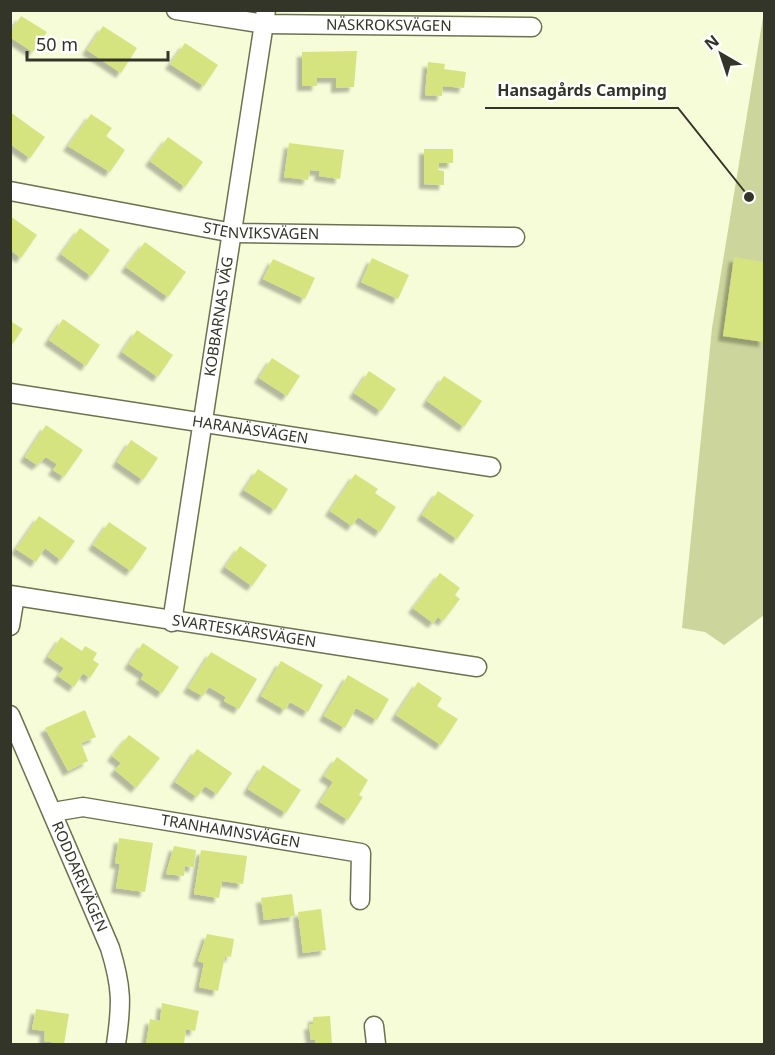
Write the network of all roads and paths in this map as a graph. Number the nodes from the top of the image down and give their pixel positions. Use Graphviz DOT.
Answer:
graph roads {
  1 [pos="176,10"];
  2 [pos="265,17"];
  3 [pos="532,27"];
  4 [pos="10,191"];
  5 [pos="233,233"];
  6 [pos="514,237"];
  7 [pos="10,393"];
  8 [pos="202,423"];
  9 [pos="491,467"];
  10 [pos="13,596"];
  11 [pos="172,622"];
  12 [pos="10,626"];
  13 [pos="477,667"];
  14 [pos="10,715"];
  15 [pos="53,812"];
  16 [pos="360,900"];
  17 [pos="374,1026"];
  18 [pos="116,1044"];
  19 [pos="376,1044"];
  1 -- 2 [label="street, NÄSKROKSVÄGEN"];
  2 -- 3 [label="street, NÄSKROKSVÄGEN"];
  2 -- 5 [label="street, KOBBARNAS VÄG"];
  4 -- 5 [label="street, STENVIKSVÄGEN"];
  5 -- 6 [label="street, STENVIKSVÄGEN"];
  5 -- 8 [label="street, KOBBARNAS VÄG"];
  7 -- 8 [label="street, HARANÄSVÄGEN"];
  8 -- 9 [label="street, HARANÄSVÄGEN"];
  8 -- 11 [label="street, KOBBARNAS VÄG"];
  10 -- 11 [label="street, SVARTESKÄRSVÄGEN"];
  10 -- 12 [label="street"];
  11 -- 13 [label="street, SVARTESKÄRSVÄGEN"];
  14 -- 15 [label="street, RODDAREVÄGEN"];
  15 -- 16 [label="street, TRANHAMNSVÄGEN"];
  15 -- 18 [label="street, RODDAREVÄGEN"];
  17 -- 19 [label="street"];
}
